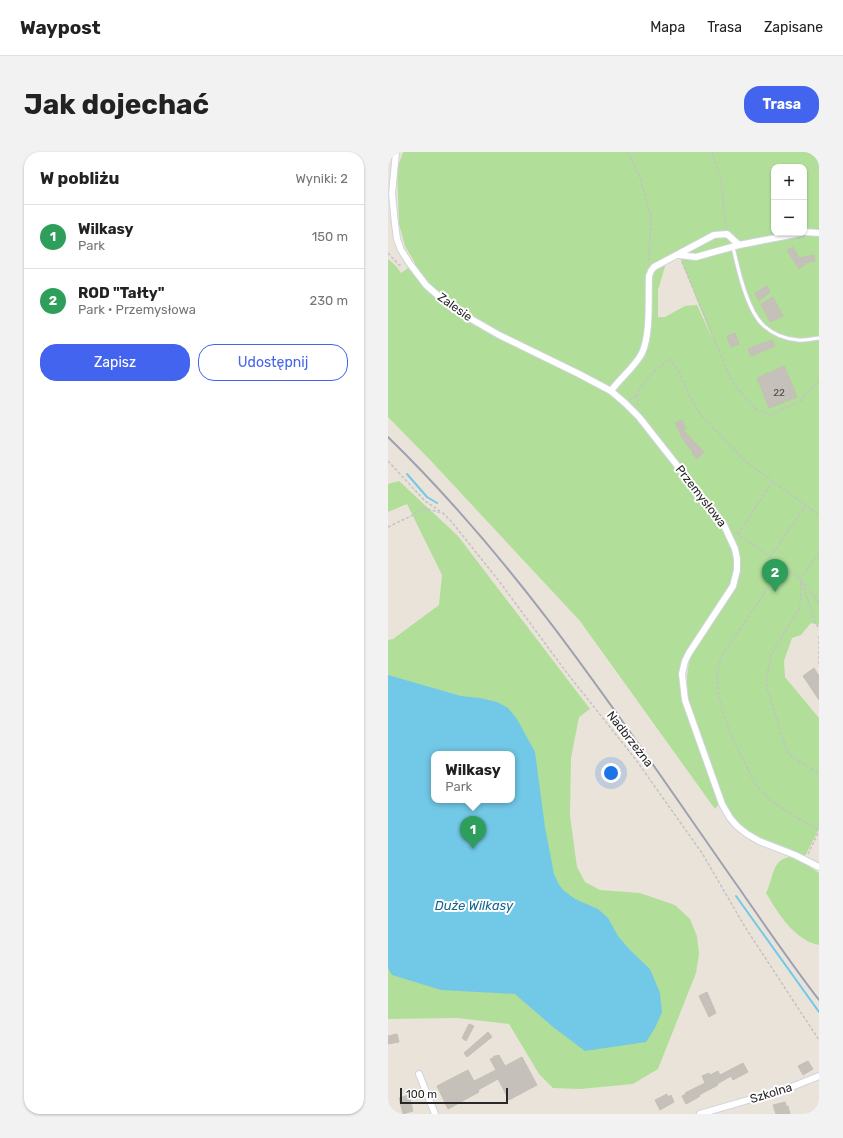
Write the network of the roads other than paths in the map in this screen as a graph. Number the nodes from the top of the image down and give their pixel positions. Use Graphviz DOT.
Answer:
graph roads {
  1 [pos="396,152"];
  2 [pos="807,232"];
  3 [pos="819,233"];
  4 [pos="786,236"];
  5 [pos="736,246"];
  6 [pos="679,255"];
  7 [pos="819,338"];
  8 [pos="611,391"];
  9 [pos="819,867"];
  10 [pos="419,1074"];
  11 [pos="819,1076"];
  12 [pos="435,1114"];
  13 [pos="700,1114"];
  1 -- 8 [label="street, Zalesie"];
  2 -- 3 [label="street"];
  4 -- 5 [label="street"];
  5 -- 6 [label="street"];
  5 -- 6 [label="street"];
  5 -- 7 [label="lane"];
  6 -- 8 [label="street"];
  8 -- 9 [label="street, Przemysłowa"];
  10 -- 12 [label="street"];
  11 -- 13 [label="street, Szkolna"];
}
